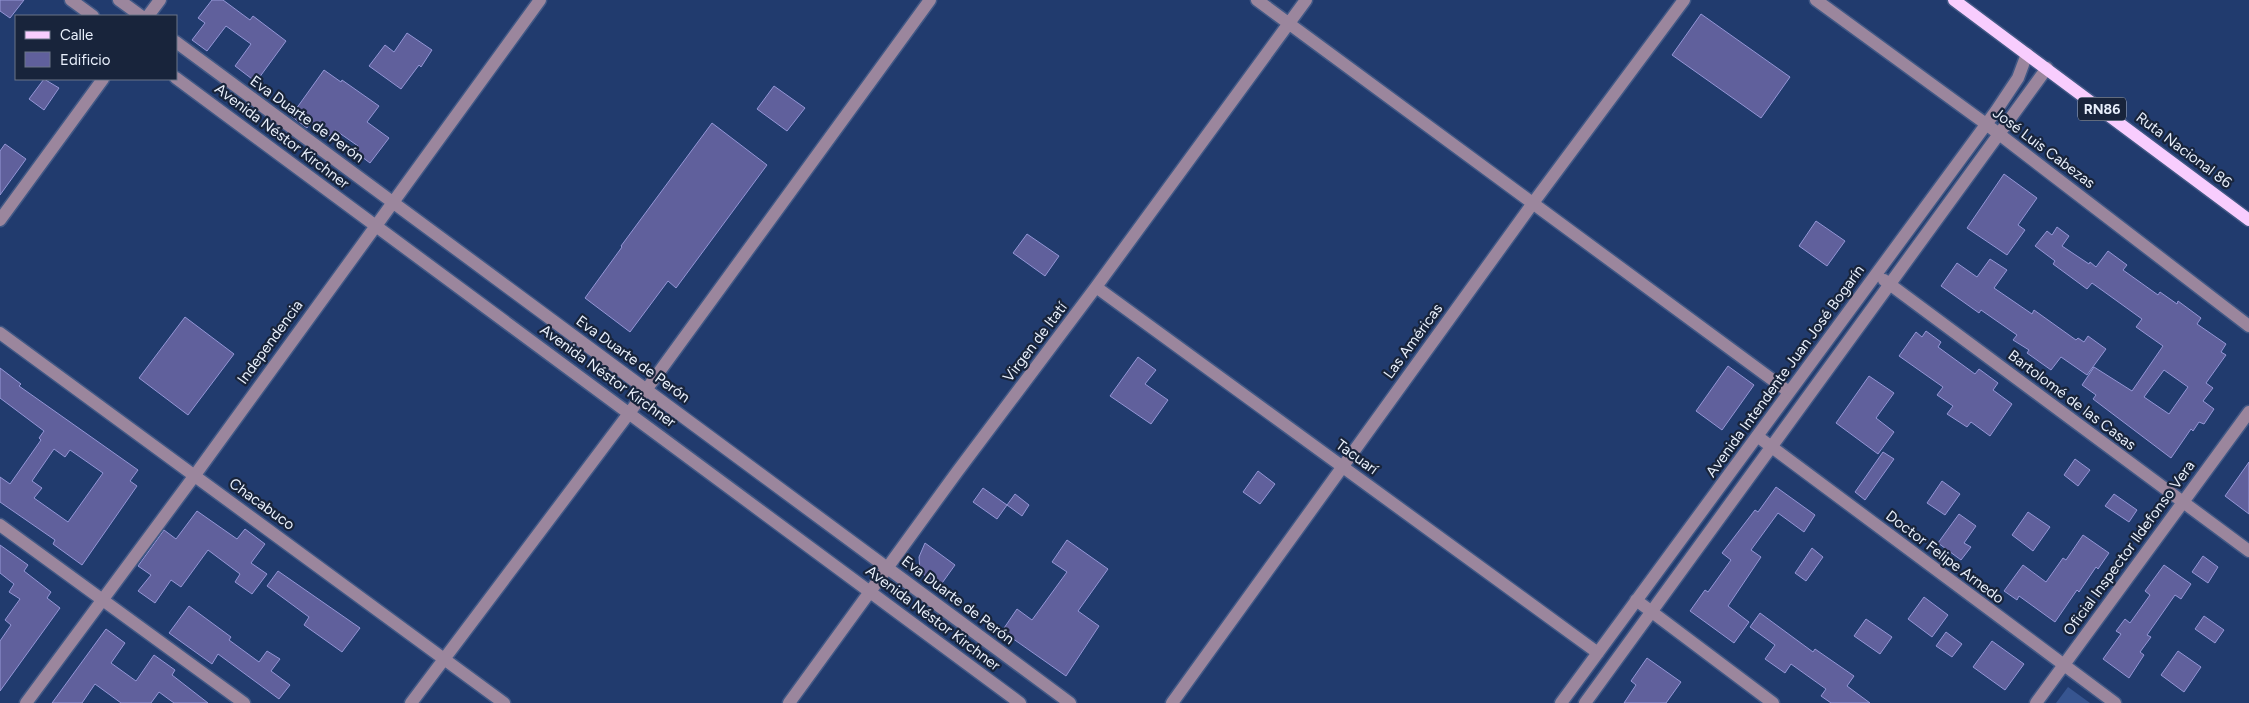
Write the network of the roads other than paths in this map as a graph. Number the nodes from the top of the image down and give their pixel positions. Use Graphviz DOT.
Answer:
graph roads {
  1 [pos="71,0"];
  2 [pos="119,0"];
  3 [pos="160,0"];
  4 [pos="540,0"];
  5 [pos="930,0"];
  6 [pos="1257,0"];
  7 [pos="1306,0"];
  8 [pos="1684,0"];
  9 [pos="1816,0"];
  10 [pos="1954,0"];
  11 [pos="92,15"];
  12 [pos="140,15"];
  13 [pos="149,15"];
  14 [pos="1289,23"];
  15 [pos="178,43"];
  16 [pos="2027,54"];
  17 [pos="2048,68"];
  18 [pos="178,79"];
  19 [pos="102,80"];
  20 [pos="1986,124"];
  21 [pos="1999,134"];
  22 [pos="392,202"];
  23 [pos="1533,203"];
  24 [pos="0,220"];
  25 [pos="2249,220"];
  26 [pos="375,224"];
  27 [pos="1876,273"];
  28 [pos="1890,284"];
  29 [pos="1096,287"];
  30 [pos="2249,326"];
  31 [pos="0,332"];
  32 [pos="646,390"];
  33 [pos="1790,392"];
  34 [pos="630,412"];
  35 [pos="2249,412"];
  36 [pos="1757,436"];
  37 [pos="1771,448"];
  38 [pos="1342,466"];
  39 [pos="195,474"];
  40 [pos="2183,502"];
  41 [pos="0,525"];
  42 [pos="2249,551"];
  43 [pos="888,568"];
  44 [pos="871,592"];
  45 [pos="102,599"];
  46 [pos="1636,600"];
  47 [pos="1651,612"];
  48 [pos="1598,653"];
  49 [pos="445,659"];
  50 [pos="2063,665"];
  51 [pos="26,703"];
  52 [pos="244,703"];
  53 [pos="411,703"];
  54 [pos="504,703"];
  55 [pos="789,703"];
  56 [pos="1020,703"];
  57 [pos="1070,703"];
  58 [pos="1172,703"];
  59 [pos="1560,703"];
  60 [pos="1585,703"];
  61 [pos="1773,703"];
  62 [pos="2036,703"];
  63 [pos="2115,703"];
  1 -- 11 [label="street"];
  2 -- 12 [label="street"];
  3 -- 13 [label="street"];
  4 -- 22 [label="street, Independencia"];
  5 -- 32 [label="street"];
  6 -- 14 [label="street"];
  7 -- 14 [label="street, Virgen de Itatí"];
  8 -- 23 [label="street, Las Américas"];
  9 -- 20 [label="street, José Luis Cabezas"];
  10 -- 16 [label="main road, Ruta Nacional 86 / RN86"];
  14 -- 23 [label="street"];
  14 -- 29 [label="street, Virgen de Itatí"];
  15 -- 22 [label="street, Eva Duarte de Perón"];
  16 -- 17 [label="main road, Ruta Nacional 86 / RN86"];
  16 -- 20 [label="street, Avenida Intendente Juan José Bogarín"];
  17 -- 21 [label="street"];
  17 -- 25 [label="main road, Ruta Nacional 86 / RN86"];
  18 -- 26 [label="street, Avenida Néstor Kirchner"];
  19 -- 24 [label="street"];
  20 -- 21 [label="street, José Luis Cabezas"];
  20 -- 27 [label="street, Avenida Intendente Juan José Bogarín"];
  21 -- 28 [label="street"];
  21 -- 30 [label="street, José Luis Cabezas"];
  22 -- 26 [label="street, Independencia"];
  22 -- 32 [label="street, Eva Duarte de Perón"];
  23 -- 33 [label="street"];
  23 -- 38 [label="street, Las Américas"];
  26 -- 34 [label="street, Avenida Néstor Kirchner"];
  26 -- 39 [label="street, Independencia"];
  27 -- 28 [label="street, Bartolomé de las Casas"];
  27 -- 33 [label="street, Avenida Intendente Juan José Bogarín"];
  28 -- 37 [label="street"];
  28 -- 40 [label="street, Bartolomé de las Casas"];
  29 -- 38 [label="street, Tacuarí"];
  29 -- 43 [label="street, Virgen de Itatí"];
  31 -- 39 [label="street, Chacabuco"];
  32 -- 34 [label="street"];
  32 -- 43 [label="street, Eva Duarte de Perón"];
  33 -- 36 [label="street, Avenida Intendente Juan José Bogarín"];
  34 -- 44 [label="street, Avenida Néstor Kirchner"];
  34 -- 49 [label="street"];
  35 -- 40 [label="street, Oficial Inspector Ildefonso Vera"];
  36 -- 37 [label="street, Doctor Felipe Arnedo"];
  36 -- 46 [label="street, Avenida Intendente Juan José Bogarín"];
  37 -- 47 [label="street"];
  37 -- 50 [label="street, Doctor Felipe Arnedo"];
  38 -- 48 [label="street, Tacuarí"];
  38 -- 58 [label="street, Las Américas"];
  39 -- 45 [label="street, Independencia"];
  39 -- 49 [label="street, Chacabuco"];
  40 -- 42 [label="street, Bartolomé de las Casas"];
  40 -- 50 [label="street, Oficial Inspector Ildefonso Vera"];
  41 -- 45 [label="street"];
  43 -- 44 [label="street, Virgen de Itatí"];
  43 -- 57 [label="street, Eva Duarte de Perón"];
  44 -- 55 [label="street, Virgen de Itatí"];
  44 -- 56 [label="street, Avenida Néstor Kirchner"];
  45 -- 51 [label="street, Independencia"];
  45 -- 52 [label="street"];
  46 -- 47 [label="street"];
  46 -- 48 [label="street, Avenida Intendente Juan José Bogarín"];
  47 -- 60 [label="street"];
  47 -- 61 [label="street"];
  48 -- 59 [label="street, Avenida Intendente Juan José Bogarín"];
  49 -- 53 [label="street"];
  49 -- 54 [label="street, Chacabuco"];
  50 -- 62 [label="street, Oficial Inspector Ildefonso Vera"];
  50 -- 63 [label="street, Doctor Felipe Arnedo"];
}
